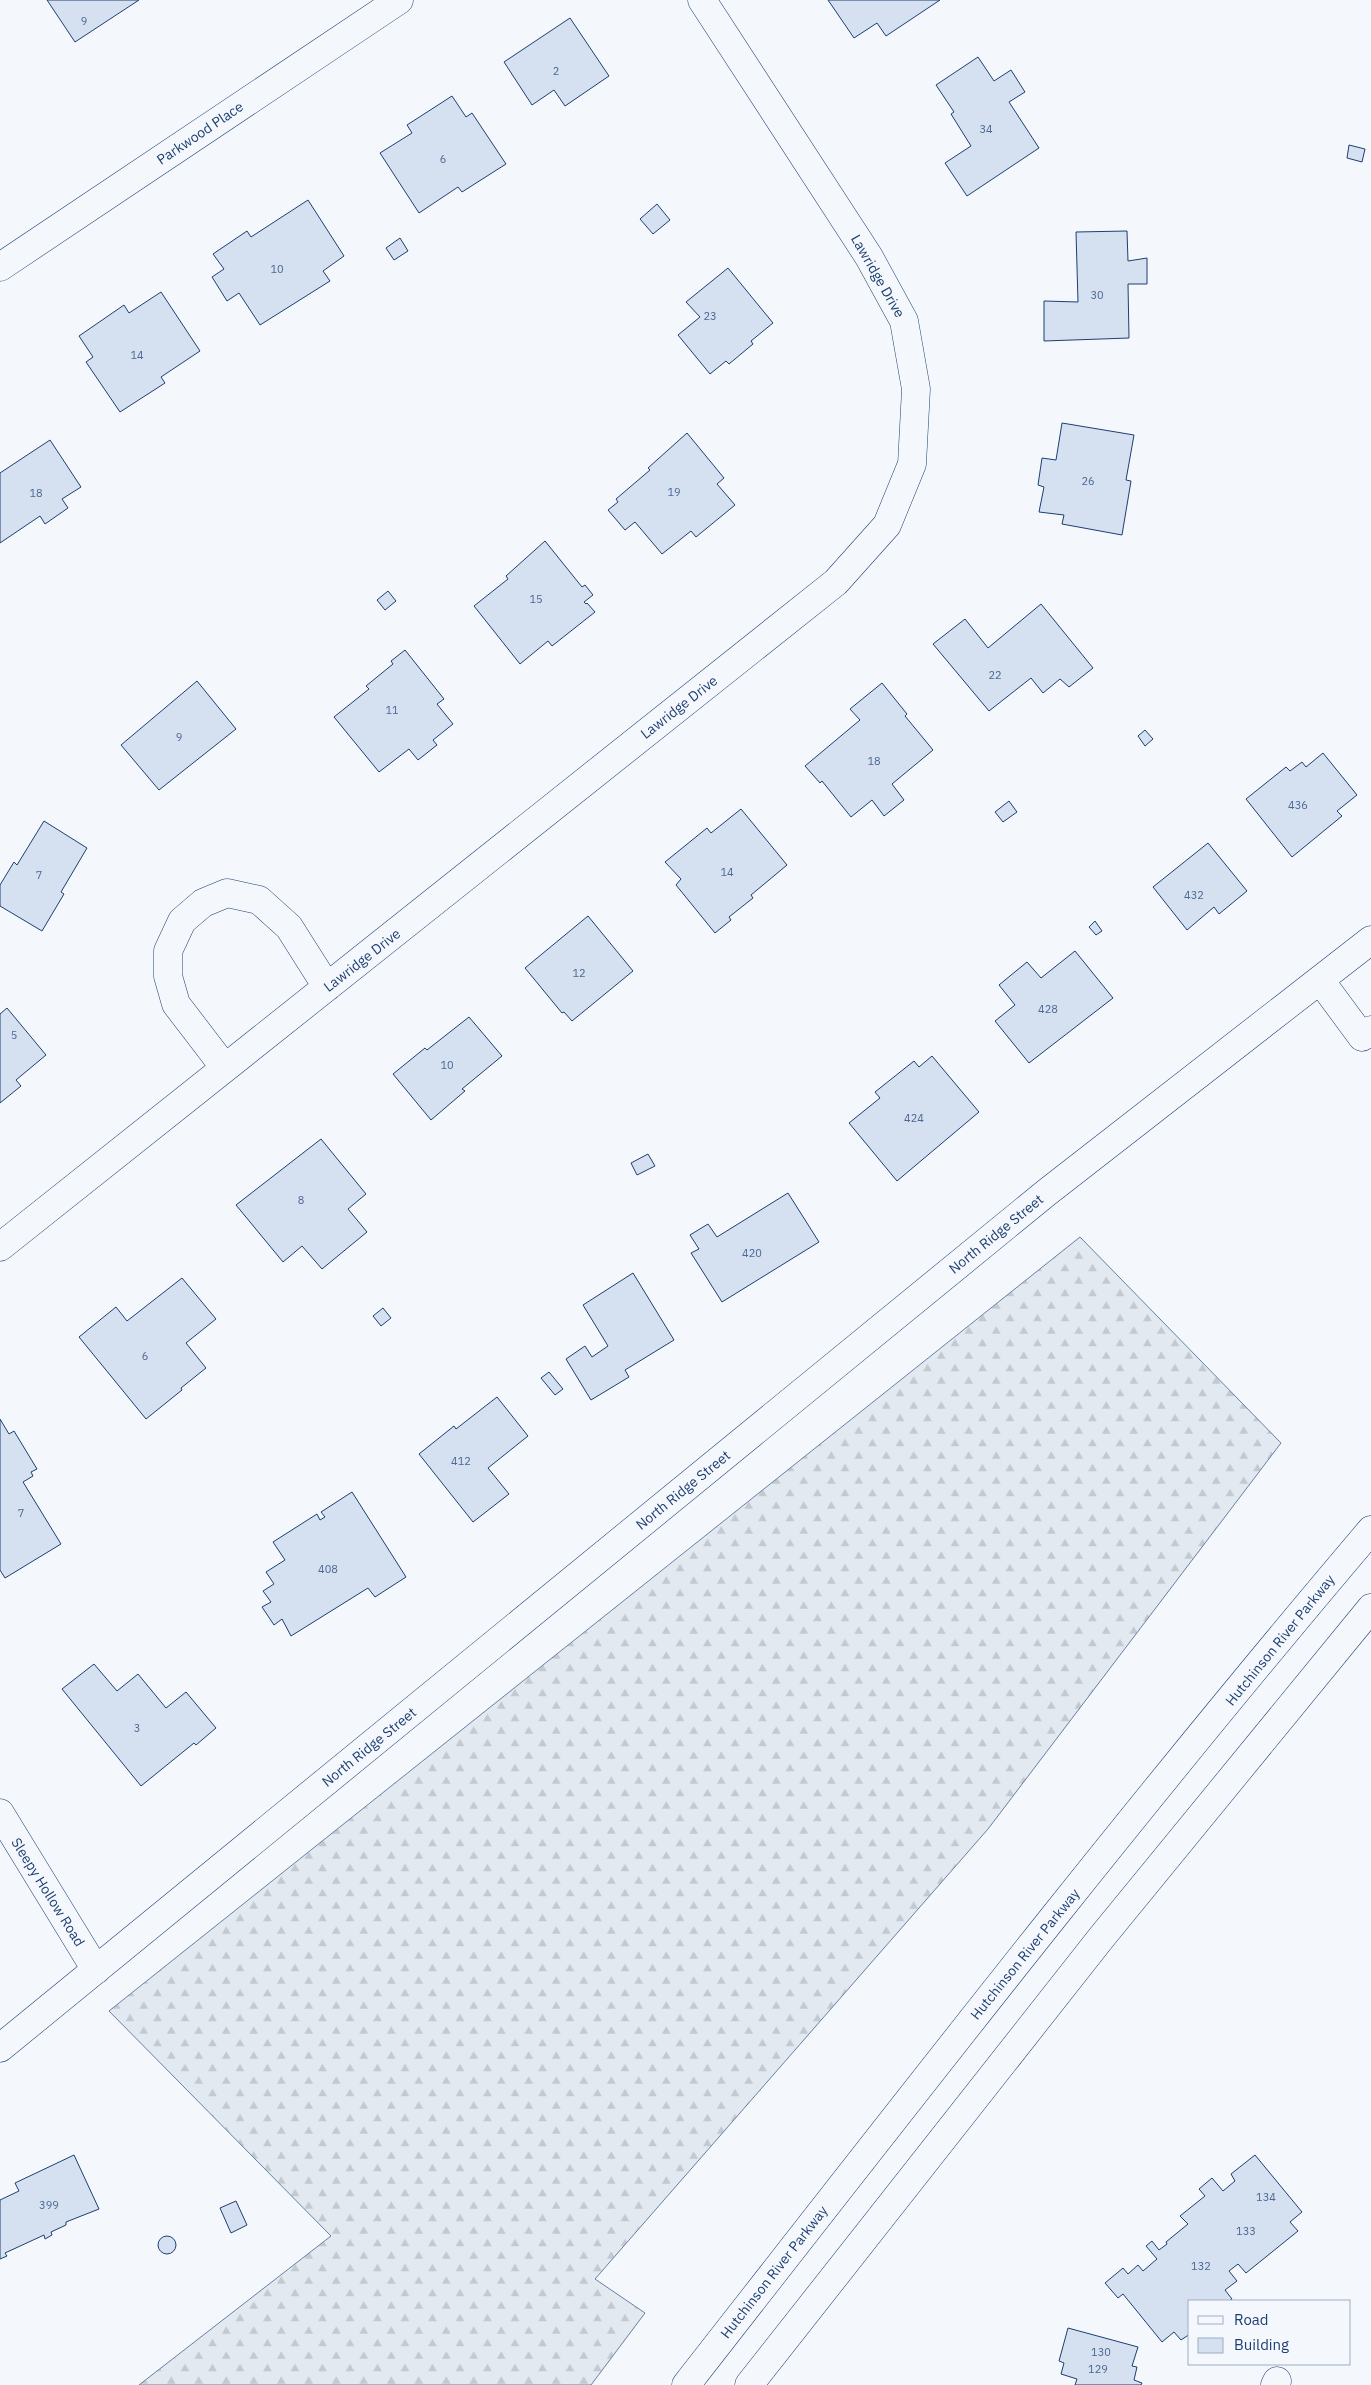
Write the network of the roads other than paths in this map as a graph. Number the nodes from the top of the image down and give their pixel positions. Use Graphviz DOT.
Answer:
graph roads {
  1 [pos="399,0"];
  2 [pos="702,0"];
  3 [pos="0,267"];
  4 [pos="1371,940"];
  5 [pos="1320,980"];
  6 [pos="327,987"];
  7 [pos="1371,1030"];
  8 [pos="225,1068"];
  9 [pos="0,1247"];
  10 [pos="1371,1530"];
  11 [pos="1371,1608"];
  12 [pos="0,1813"];
  13 [pos="96,1970"];
  14 [pos="0,2048"];
  15 [pos="686,2385"];
  16 [pos="749,2385"];
  1 -- 3 [label="main road, Parkwood Place"];
  2 -- 6 [label="main road, Lawridge Drive"];
  4 -- 5 [label="main road, North Ridge Street"];
  5 -- 7 [label="main road"];
  5 -- 13 [label="main road, North Ridge Street"];
  6 -- 8 [label="main road, Lawridge Drive"];
  6 -- 8 [label="main road"];
  8 -- 9 [label="main road, Lawridge Drive"];
  10 -- 15 [label="main road, Hutchinson River Parkway"];
  11 -- 16 [label="main road"];
  12 -- 13 [label="main road, Sleepy Hollow Road"];
  13 -- 14 [label="main road, North Ridge Street"];
}
